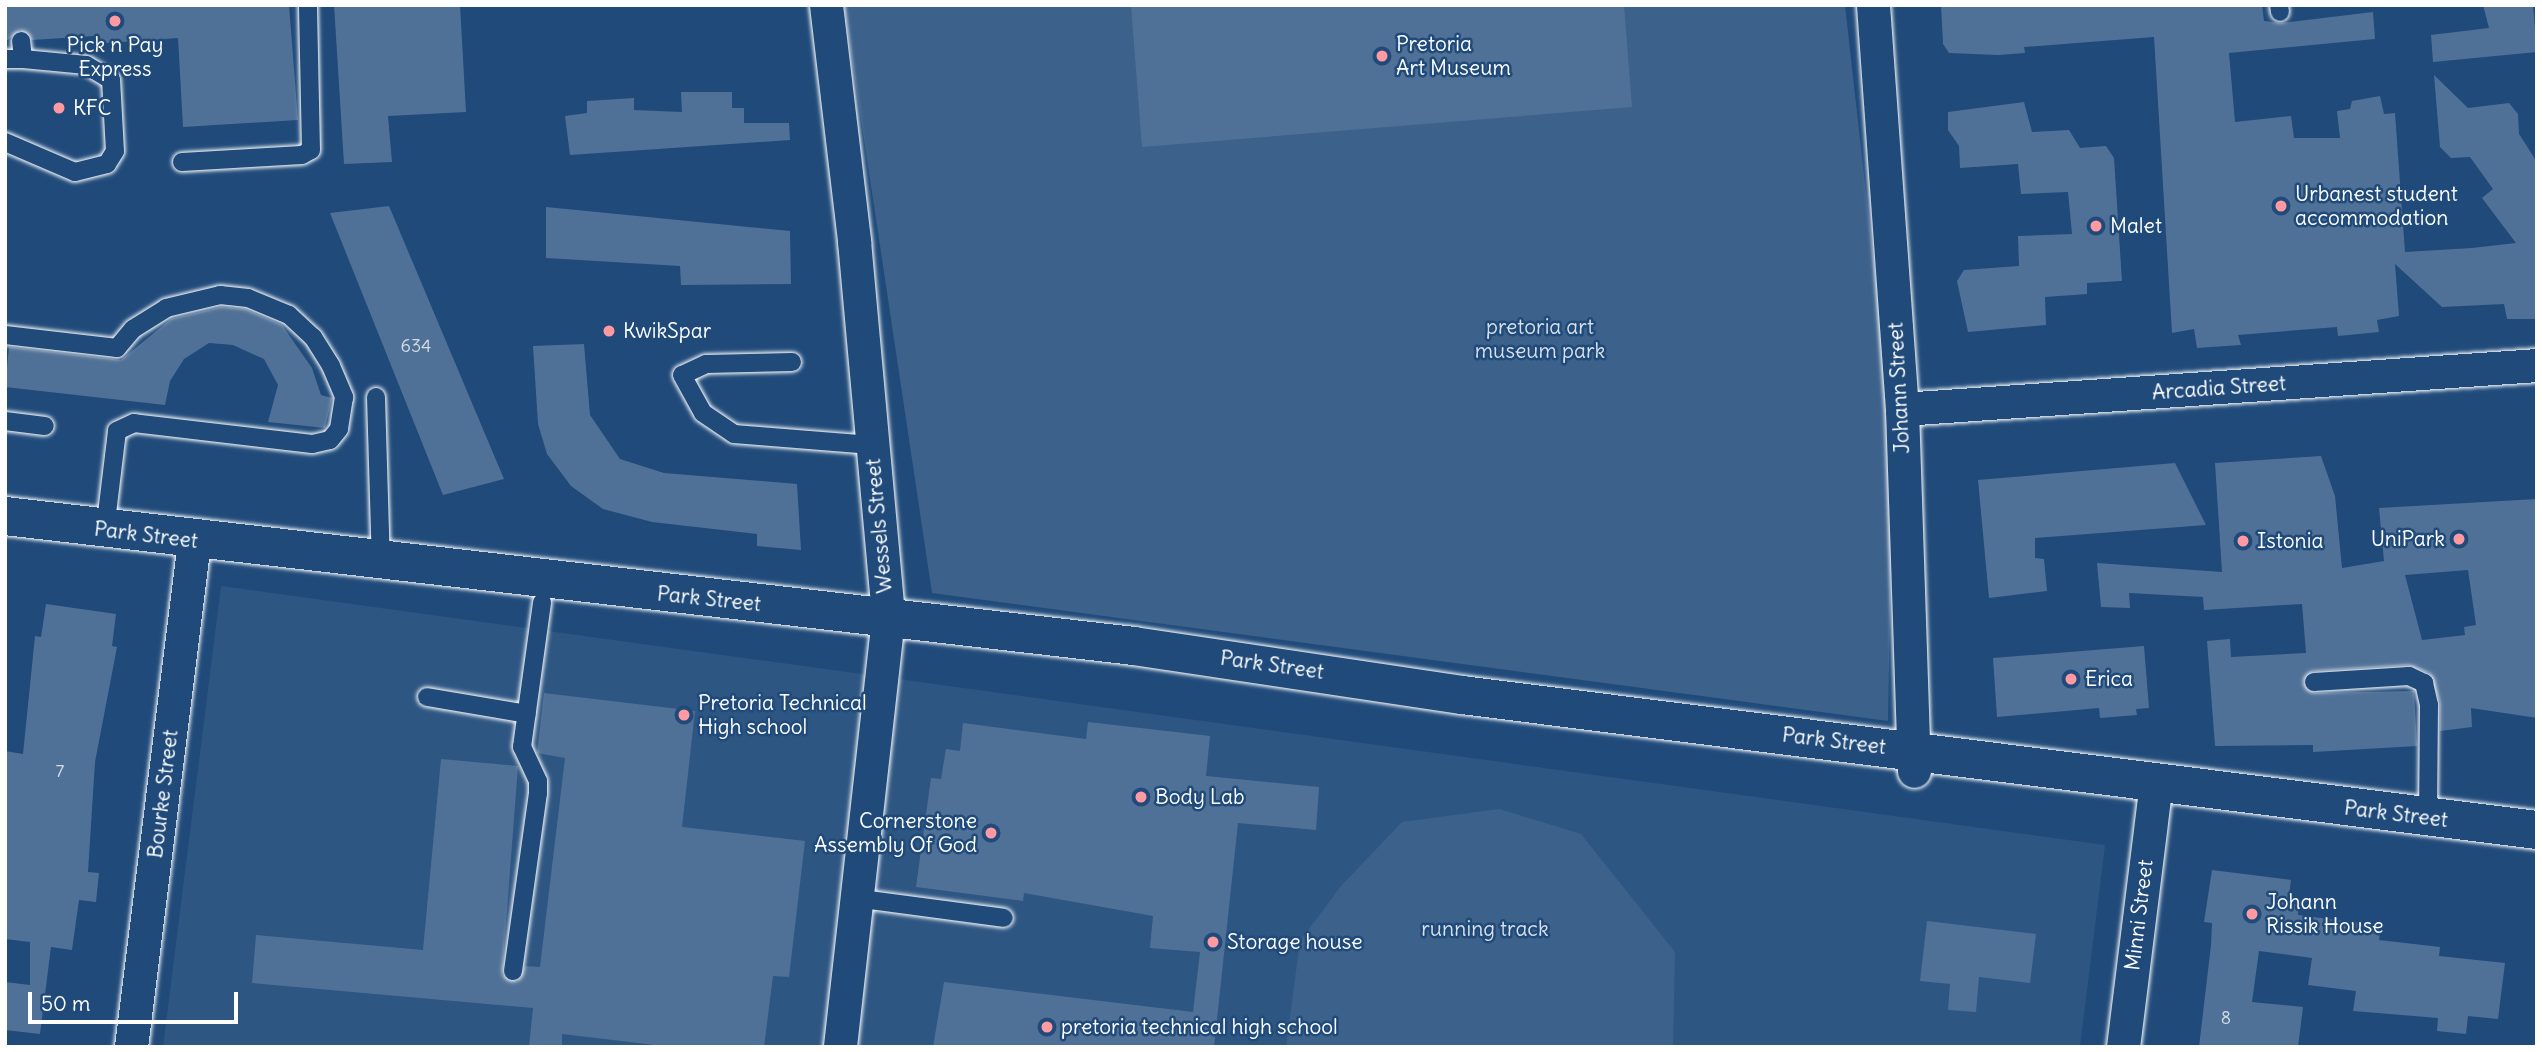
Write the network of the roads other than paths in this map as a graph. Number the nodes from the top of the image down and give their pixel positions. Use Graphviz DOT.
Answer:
graph roads {
  1 [pos="308,5"];
  2 [pos="827,5"];
  3 [pos="1873,5"];
  4 [pos="20,41"];
  5 [pos="14,59"];
  6 [pos="5,142"];
  7 [pos="182,162"];
  8 [pos="5,335"];
  9 [pos="792,362"];
  10 [pos="2537,365"];
  11 [pos="376,397"];
  12 [pos="1902,409"];
  13 [pos="5,421"];
  14 [pos="45,426"];
  15 [pos="872,445"];
  16 [pos="5,516"];
  17 [pos="106,530"];
  18 [pos="5,536"];
  19 [pos="193,551"];
  20 [pos="381,563"];
  21 [pos="542,601"];
  22 [pos="888,629"];
  23 [pos="2314,682"];
  24 [pos="427,697"];
  25 [pos="527,714"];
  26 [pos="1914,761"];
  27 [pos="2155,792"];
  28 [pos="2428,818"];
  29 [pos="2537,830"];
  30 [pos="2537,846"];
  31 [pos="855,898"];
  32 [pos="1004,918"];
  33 [pos="513,971"];
  34 [pos="131,1047"];
  35 [pos="840,1047"];
  36 [pos="2123,1047"];
  1 -- 7 [label="lane"];
  2 -- 15 [label="street, Wessels Street"];
  3 -- 12 [label="street, Johann Street"];
  4 -- 5 [label="lane"];
  5 -- 6 [label="lane"];
  8 -- 17 [label="lane"];
  9 -- 15 [label="lane"];
  10 -- 12 [label="street, Arcadia Street"];
  11 -- 20 [label="lane"];
  12 -- 26 [label="street, Johann Street"];
  13 -- 14 [label="lane"];
  15 -- 22 [label="street, Wessels Street"];
  16 -- 17 [label="street, Park Street"];
  17 -- 19 [label="street, Park Street"];
  18 -- 19 [label="street, Park Street"];
  19 -- 20 [label="street, Park Street"];
  19 -- 21 [label="street, Park Street"];
  19 -- 34 [label="street, Bourke Street"];
  20 -- 22 [label="street, Park Street"];
  21 -- 22 [label="street, Park Street"];
  21 -- 25 [label="lane"];
  22 -- 26 [label="street, Park Street"];
  22 -- 31 [label="street, Wessels Street"];
  23 -- 28 [label="lane"];
  24 -- 25 [label="lane"];
  25 -- 33 [label="lane"];
  26 -- 27 [label="street, Park Street"];
  27 -- 28 [label="street, Park Street"];
  27 -- 30 [label="street, Park Street"];
  27 -- 36 [label="street, Minni Street"];
  28 -- 29 [label="street, Park Street"];
  31 -- 32 [label="lane"];
  31 -- 35 [label="street, Wessels Street"];
}
